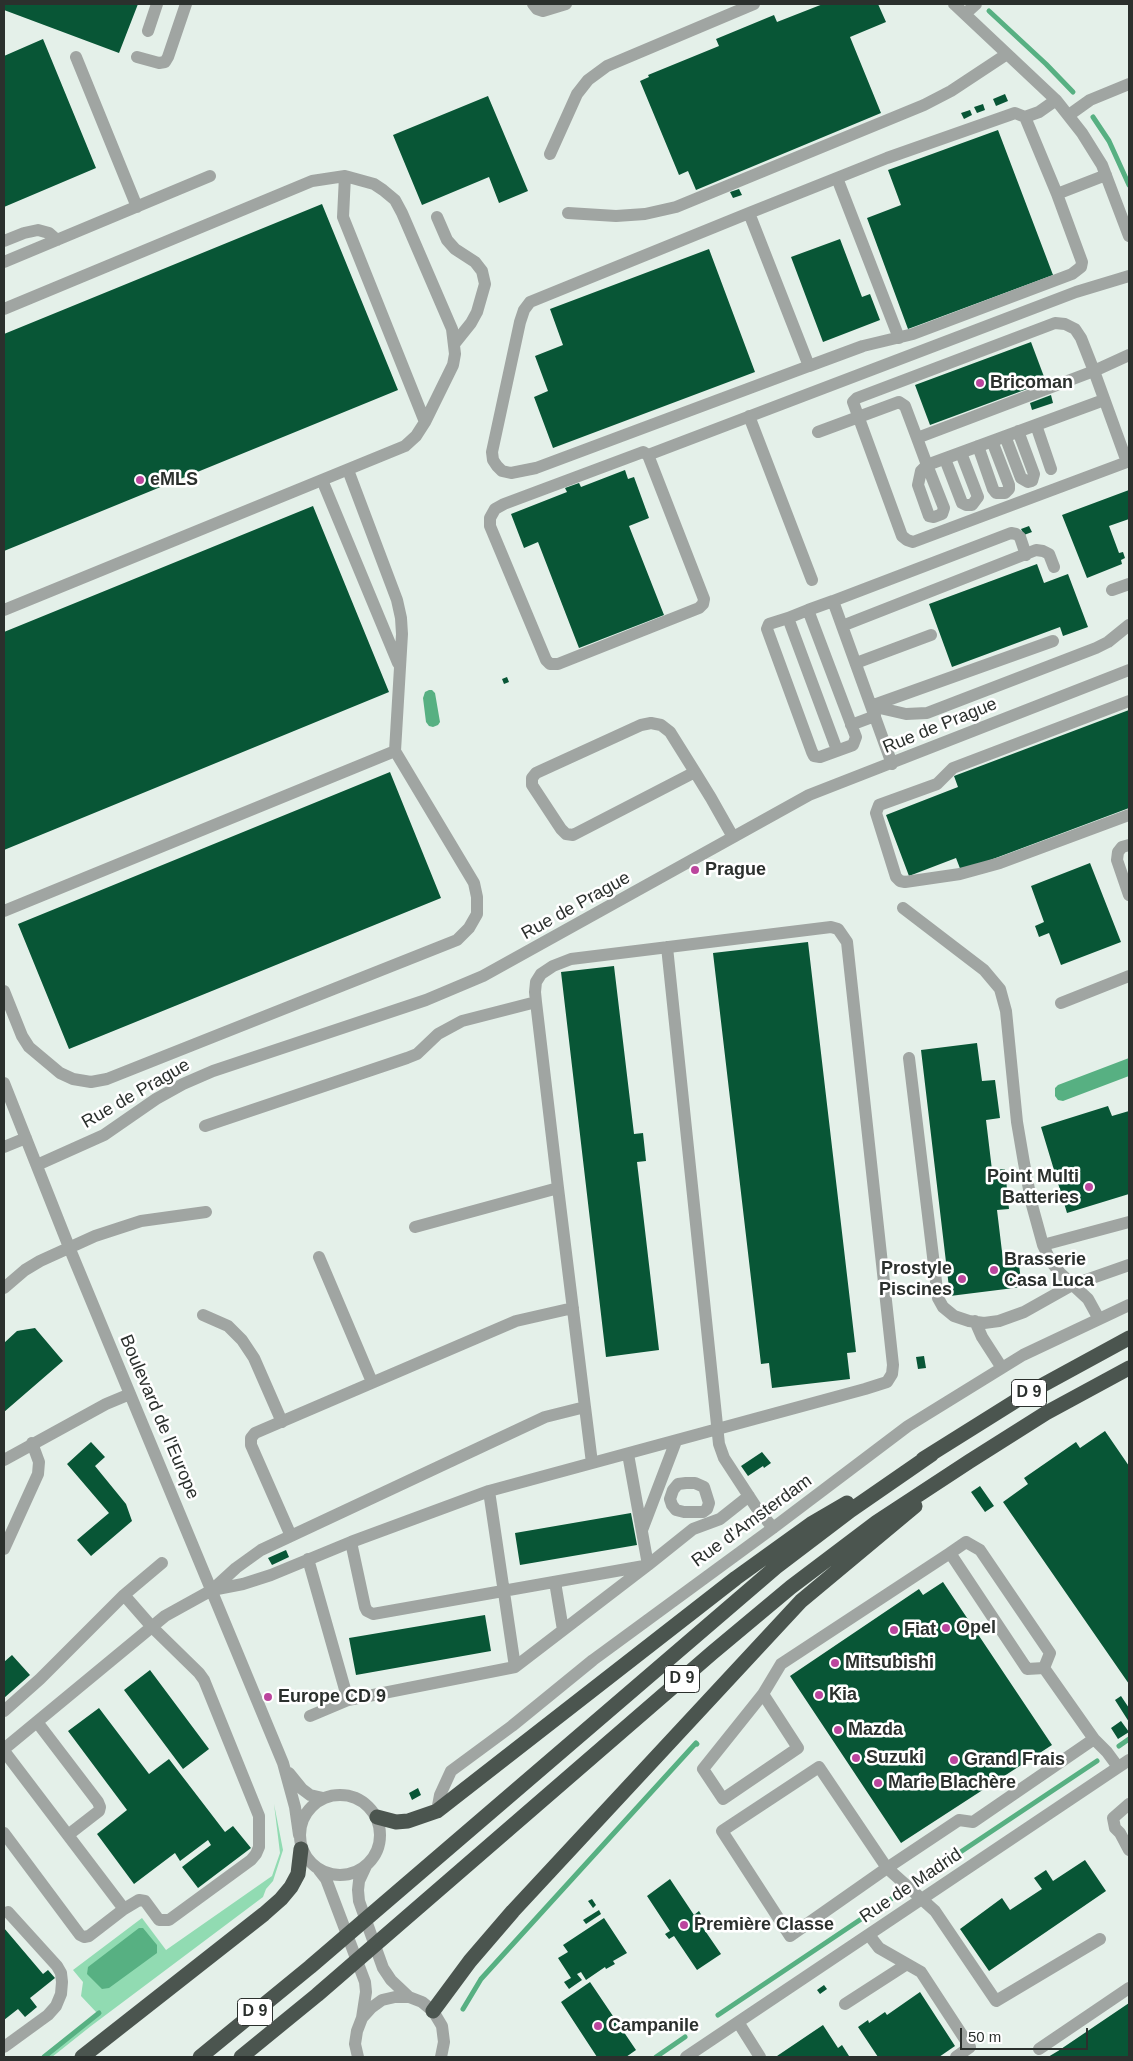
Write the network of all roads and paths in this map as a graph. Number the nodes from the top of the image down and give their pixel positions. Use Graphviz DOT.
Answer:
graph roads {
  1 [pos="157,4"];
  2 [pos="186,4"];
  3 [pos="533,4"];
  4 [pos="566,4"];
  5 [pos="754,4"];
  6 [pos="954,4"];
  7 [pos="976,4"];
  8 [pos="965,14"];
  9 [pos="148,31"];
  10 [pos="1007,54"];
  11 [pos="76,57"];
  12 [pos="137,57"];
  13 [pos="1129,84"];
  14 [pos="1056,100"];
  15 [pos="1069,115"];
  16 [pos="1024,117"];
  17 [pos="550,154"];
  18 [pos="1106,175"];
  19 [pos="210,176"];
  20 [pos="345,176"];
  21 [pos="837,178"];
  22 [pos="1057,194"];
  23 [pos="137,207"];
  24 [pos="568,213"];
  25 [pos="749,213"];
  26 [pos="437,217"];
  27 [pos="1126,217"];
  28 [pos="1129,236"];
  29 [pos="57,240"];
  30 [pos="4,241"];
  31 [pos="4,262"];
  32 [pos="1129,276"];
  33 [pos="4,309"];
  34 [pos="899,338"];
  35 [pos="454,343"];
  36 [pos="1129,355"];
  37 [pos="809,366"];
  38 [pos="1094,371"];
  39 [pos="1104,400"];
  40 [pos="749,416"];
  41 [pos="857,418"];
  42 [pos="425,422"];
  43 [pos="1036,425"];
  44 [pos="1018,431"];
  45 [pos="818,432"];
  46 [pos="1005,436"];
  47 [pos="917,438"];
  48 [pos="992,441"];
  49 [pos="978,446"];
  50 [pos="961,453"];
  51 [pos="648,455"];
  52 [pos="945,459"];
  53 [pos="1128,462"];
  54 [pos="1051,469"];
  55 [pos="348,470"];
  56 [pos="322,480"];
  57 [pos="1026,555"];
  58 [pos="1054,567"];
  59 [pos="812,580"];
  60 [pos="1129,584"];
  61 [pos="1112,590"];
  62 [pos="833,601"];
  63 [pos="4,610"];
  64 [pos="808,610"];
  65 [pos="788,618"];
  66 [pos="1129,625"];
  67 [pos="842,626"];
  68 [pos="931,635"];
  69 [pos="1053,641"];
  70 [pos="856,663"];
  71 [pos="400,666"];
  72 [pos="1129,670"];
  73 [pos="1129,702"];
  74 [pos="873,711"];
  75 [pos="851,725"];
  76 [pos="837,750"];
  77 [pos="395,751"];
  78 [pos="892,764"];
  79 [pos="695,772"];
  80 [pos="1129,815"];
  81 [pos="732,837"];
  82 [pos="1129,845"];
  83 [pos="1129,895"];
  84 [pos="903,908"];
  85 [pos="4,911"];
  86 [pos="667,947"];
  87 [pos="1129,976"];
  88 [pos="4,991"];
  89 [pos="536,1002"];
  90 [pos="1061,1003"];
  91 [pos="909,1058"];
  92 [pos="4,1083"];
  93 [pos="205,1126"];
  94 [pos="26,1138"];
  95 [pos="4,1147"];
  96 [pos="37,1165"];
  97 [pos="558,1188"];
  98 [pos="206,1212"];
  99 [pos="1129,1222"];
  100 [pos="415,1227"];
  101 [pos="1043,1245"];
  102 [pos="69,1247"];
  103 [pos="319,1257"];
  104 [pos="1129,1265"];
  105 [pos="1072,1285"];
  106 [pos="4,1288"];
  107 [pos="1129,1305"];
  108 [pos="573,1308"];
  109 [pos="203,1315"];
  110 [pos="1099,1319"];
  111 [pos="975,1321"];
  112 [pos="1129,1338"];
  113 [pos="1002,1368"];
  114 [pos="1129,1368"];
  115 [pos="372,1382"];
  116 [pos="130,1394"];
  117 [pos="585,1406"];
  118 [pos="282,1422"];
  119 [pos="717,1429"];
  120 [pos="676,1441"];
  121 [pos="32,1443"];
  122 [pos="628,1454"];
  123 [pos="932,1454"];
  124 [pos="4,1460"];
  125 [pos="970,1461"];
  126 [pos="592,1463"];
  127 [pos="488,1491"];
  128 [pos="749,1496"];
  129 [pos="695,1513"];
  130 [pos="700,1526"];
  131 [pos="773,1528"];
  132 [pos="642,1531"];
  133 [pos="291,1536"];
  134 [pos="351,1542"];
  135 [pos="4,1549"];
  136 [pos="950,1553"];
  137 [pos="308,1559"];
  138 [pos="162,1563"];
  139 [pos="648,1565"];
  140 [pos="555,1582"];
  141 [pos="212,1590"];
  142 [pos="504,1591"];
  143 [pos="124,1595"];
  144 [pos="152,1627"];
  145 [pos="563,1630"];
  146 [pos="515,1667"];
  147 [pos="1044,1668"];
  148 [pos="763,1694"];
  149 [pos="348,1700"];
  150 [pos="4,1711"];
  151 [pos="310,1716"];
  152 [pos="37,1722"];
  153 [pos="1094,1739"];
  154 [pos="4,1750"];
  155 [pos="1126,1762"];
  156 [pos="283,1763"];
  157 [pos="322,1798"];
  158 [pos="1129,1804"];
  159 [pos="437,1811"];
  160 [pos="377,1817"];
  161 [pos="4,1832"];
  162 [pos="68,1835"];
  163 [pos="300,1842"];
  164 [pos="1129,1850"];
  165 [pos="367,1865"];
  166 [pos="887,1868"];
  167 [pos="319,1870"];
  168 [pos="922,1900"];
  169 [pos="124,1909"];
  170 [pos="8,1912"];
  171 [pos="869,1935"];
  172 [pos="1100,1939"];
  173 [pos="907,1964"];
  174 [pos="1129,1988"];
  175 [pos="409,1998"];
  176 [pos="845,2004"];
  177 [pos="433,2011"];
  178 [pos="362,2018"];
  179 [pos="738,2022"];
  180 [pos="4,2047"];
  181 [pos="1039,2050"];
  182 [pos="82,2057"];
  183 [pos="200,2057"];
  184 [pos="241,2057"];
  185 [pos="358,2057"];
  186 [pos="441,2057"];
  187 [pos="686,2057"];
  188 [pos="760,2057"];
  189 [pos="956,2057"];
  1 -- 9 [label="street"];
  2 -- 12 [label="street"];
  3 -- 4 [label="street"];
  5 -- 17 [label="street"];
  6 -- 8 [label="street"];
  7 -- 8 [label="street"];
  8 -- 10 [label="street"];
  10 -- 14 [label="street"];
  10 -- 24 [label="street"];
  11 -- 23 [label="street"];
  13 -- 15 [label="street"];
  14 -- 15 [label="street"];
  14 -- 16 [label="street"];
  15 -- 18 [label="street"];
  16 -- 21 [label="street"];
  16 -- 22 [label="street"];
  18 -- 22 [label="street"];
  18 -- 27 [label="street"];
  19 -- 23 [label="street"];
  20 -- 33 [label="street"];
  20 -- 35 [label="street"];
  20 -- 42 [label="street"];
  21 -- 25 [label="street"];
  21 -- 34 [label="street"];
  22 -- 34 [label="street"];
  23 -- 29 [label="street"];
  25 -- 37 [label="street"];
  25 -- 37 [label="street"];
  26 -- 35 [label="street"];
  27 -- 28 [label="street"];
  29 -- 30 [label="street"];
  29 -- 31 [label="street"];
  32 -- 40 [label="street"];
  34 -- 37 [label="street"];
  35 -- 42 [label="street"];
  36 -- 38 [label="street"];
  38 -- 39 [label="street"];
  38 -- 41 [label="street"];
  38 -- 47 [label="street"];
  39 -- 43 [label="street"];
  39 -- 53 [label="street"];
  40 -- 51 [label="street"];
  40 -- 59 [label="street"];
  41 -- 45 [label="street"];
  41 -- 47 [label="street"];
  41 -- 53 [label="street"];
  42 -- 55 [label="street"];
  43 -- 44 [label="street"];
  43 -- 54 [label="street"];
  44 -- 46 [label="street"];
  44 -- 46 [label="street"];
  46 -- 48 [label="street"];
  47 -- 52 [label="street"];
  48 -- 49 [label="street"];
  48 -- 49 [label="street"];
  49 -- 50 [label="street"];
  50 -- 52 [label="street"];
  50 -- 52 [label="street"];
  51 -- 51 [label="street"];
  55 -- 56 [label="street"];
  55 -- 71 [label="street"];
  56 -- 63 [label="street"];
  56 -- 71 [label="street"];
  57 -- 58 [label="street"];
  57 -- 62 [label="street"];
  57 -- 67 [label="street"];
  60 -- 61 [label="street"];
  62 -- 64 [label="street"];
  62 -- 67 [label="street"];
  64 -- 65 [label="street"];
  64 -- 75 [label="street"];
  65 -- 76 [label="street"];
  65 -- 76 [label="street"];
  66 -- 74 [label="street"];
  67 -- 70 [label="street"];
  68 -- 70 [label="street"];
  69 -- 74 [label="street"];
  70 -- 74 [label="street"];
  71 -- 77 [label="street"];
  72 -- 78 [label="street, Rue de Prague"];
  73 -- 80 [label="street"];
  74 -- 75 [label="street"];
  74 -- 78 [label="street"];
  75 -- 76 [label="street"];
  77 -- 85 [label="street"];
  77 -- 88 [label="street"];
  78 -- 81 [label="street, Rue de Prague"];
  79 -- 79 [label="street"];
  79 -- 81 [label="street"];
  81 -- 96 [label="street, Rue de Prague"];
  82 -- 83 [label="street"];
  84 -- 101 [label="street"];
  86 -- 89 [label="street"];
  86 -- 119 [label="street"];
  86 -- 119 [label="street"];
  87 -- 90 [label="street"];
  89 -- 93 [label="street"];
  89 -- 97 [label="street"];
  91 -- 111 [label="street"];
  92 -- 94 [label="street, Boulevard de l'Europe"];
  94 -- 95 [label="street"];
  94 -- 96 [label="street, Boulevard de l'Europe"];
  96 -- 102 [label="street, Boulevard de l'Europe"];
  97 -- 100 [label="street"];
  97 -- 108 [label="street"];
  98 -- 102 [label="street"];
  99 -- 101 [label="street"];
  101 -- 105 [label="street"];
  102 -- 106 [label="street"];
  102 -- 116 [label="street, Boulevard de l'Europe"];
  103 -- 115 [label="street"];
  104 -- 105 [label="street"];
  105 -- 110 [label="street"];
  105 -- 111 [label="street"];
  107 -- 110 [label="street, Rue d'Amsterdam"];
  108 -- 115 [label="street"];
  108 -- 117 [label="street"];
  109 -- 118 [label="street"];
  110 -- 113 [label="street, Rue d'Amsterdam"];
  111 -- 113 [label="street"];
  112 -- 123 [label="highway, D 9"];
  113 -- 131 [label="street, Rue d'Amsterdam"];
  114 -- 125 [label="highway, D 9"];
  115 -- 118 [label="street"];
  116 -- 121 [label="street"];
  116 -- 141 [label="street, Boulevard de l'Europe"];
  117 -- 126 [label="street"];
  117 -- 133 [label="street"];
  118 -- 133 [label="street"];
  119 -- 120 [label="street"];
  119 -- 128 [label="street"];
  120 -- 122 [label="street"];
  120 -- 132 [label="street"];
  121 -- 124 [label="street"];
  121 -- 135 [label="street"];
  122 -- 126 [label="street"];
  122 -- 132 [label="street"];
  123 -- 159 [label="highway"];
  123 -- 183 [label="highway, D 9"];
  125 -- 177 [label="highway"];
  125 -- 184 [label="highway, D 9"];
  126 -- 127 [label="street"];
  127 -- 134 [label="street"];
  127 -- 142 [label="street"];
  128 -- 130 [label="street"];
  128 -- 131 [label="street"];
  129 -- 130 [label="street"];
  130 -- 139 [label="street"];
  131 -- 159 [label="street, Rue d'Amsterdam"];
  132 -- 139 [label="street"];
  133 -- 141 [label="street"];
  134 -- 137 [label="street"];
  134 -- 142 [label="street"];
  136 -- 147 [label="street"];
  136 -- 147 [label="street"];
  136 -- 148 [label="street"];
  137 -- 141 [label="street"];
  137 -- 149 [label="street"];
  138 -- 143 [label="street"];
  139 -- 140 [label="street"];
  139 -- 145 [label="street"];
  140 -- 142 [label="street"];
  140 -- 145 [label="street"];
  141 -- 144 [label="street"];
  141 -- 156 [label="street, Boulevard de l'Europe"];
  142 -- 146 [label="street"];
  143 -- 144 [label="street"];
  143 -- 150 [label="street"];
  144 -- 152 [label="street"];
  144 -- 169 [label="street"];
  145 -- 146 [label="street"];
  146 -- 149 [label="street"];
  147 -- 153 [label="street"];
  148 -- 148 [label="street"];
  149 -- 151 [label="street"];
  152 -- 154 [label="street"];
  152 -- 162 [label="street"];
  153 -- 155 [label="street"];
  153 -- 166 [label="street"];
  154 -- 162 [label="street"];
  155 -- 168 [label="street, Rue de Madrid"];
  156 -- 157 [label="street, Boulevard de l'Europe"];
  156 -- 163 [label="street, Boulevard de l'Europe"];
  157 -- 160 [label="street"];
  157 -- 163 [label="street"];
  158 -- 164 [label="street"];
  159 -- 160 [label="highway"];
  160 -- 165 [label="street"];
  161 -- 169 [label="street"];
  162 -- 169 [label="street"];
  163 -- 167 [label="street"];
  163 -- 182 [label="highway"];
  165 -- 167 [label="street"];
  165 -- 175 [label="street"];
  166 -- 166 [label="street"];
  166 -- 168 [label="street"];
  167 -- 178 [label="street"];
  168 -- 171 [label="street, Rue de Madrid"];
  168 -- 172 [label="street"];
  170 -- 180 [label="street"];
  171 -- 173 [label="street"];
  171 -- 179 [label="street, Rue de Madrid"];
  173 -- 176 [label="street"];
  173 -- 189 [label="street"];
  174 -- 181 [label="street"];
  175 -- 177 [label="street"];
  175 -- 178 [label="street"];
  177 -- 186 [label="street"];
  178 -- 185 [label="street"];
  179 -- 187 [label="street, Rue de Madrid"];
  179 -- 188 [label="street"];
}
